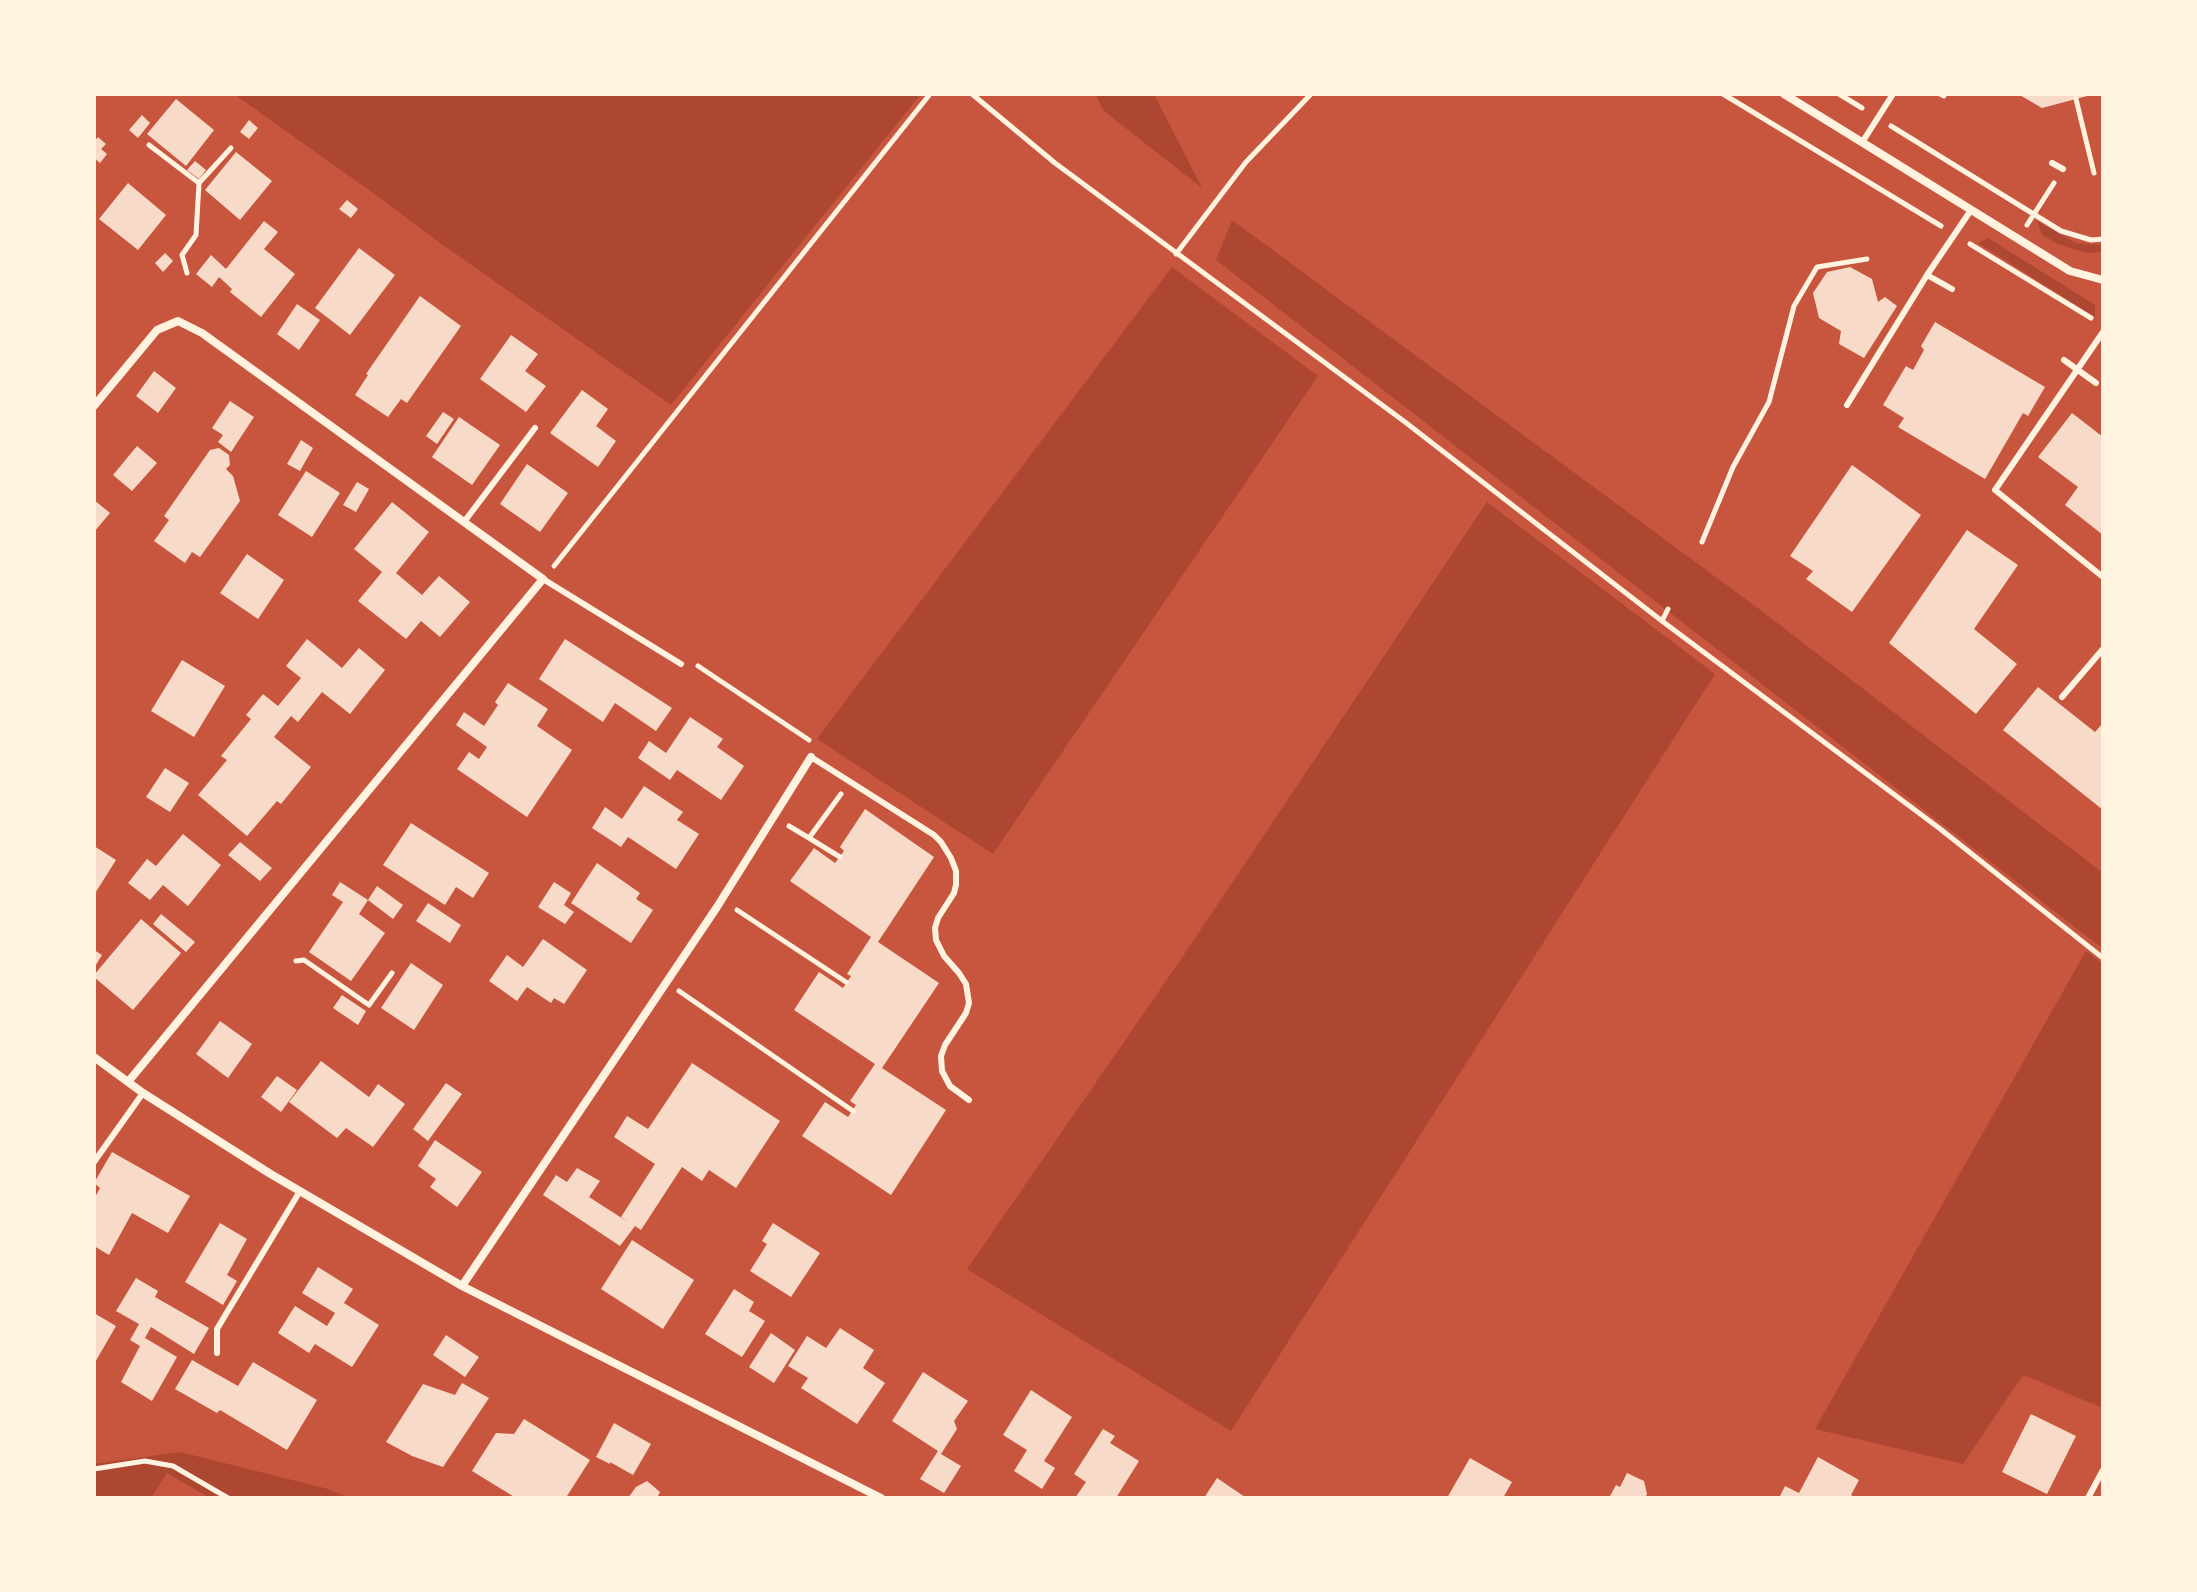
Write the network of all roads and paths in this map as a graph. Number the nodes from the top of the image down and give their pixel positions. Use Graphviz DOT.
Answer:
graph roads {
  1 [pos="930,94"];
  2 [pos="972,94"];
  3 [pos="1311,94"];
  4 [pos="1723,94"];
  5 [pos="1784,94"];
  6 [pos="1839,94"];
  7 [pos="1893,94"];
  8 [pos="2076,99"];
  9 [pos="1878,118"];
  10 [pos="1863,141"];
  11 [pos="149,145"];
  12 [pos="231,148"];
  13 [pos="2052,163"];
  14 [pos="2063,169"];
  15 [pos="2094,173"];
  16 [pos="199,183"];
  17 [pos="1971,210"];
  18 [pos="2034,214"];
  19 [pos="1954,235"];
  20 [pos="2018,239"];
  21 [pos="2103,239"];
  22 [pos="1176,254"];
  23 [pos="1867,259"];
  24 [pos="187,273"];
  25 [pos="1927,275"];
  26 [pos="2103,280"];
  27 [pos="1952,289"];
  28 [pos="2103,325"];
  29 [pos="2103,332"];
  30 [pos="2064,360"];
  31 [pos="2079,369"];
  32 [pos="2096,383"];
  33 [pos="1847,405"];
  34 [pos="94,406"];
  35 [pos="535,428"];
  36 [pos="464,522"];
  37 [pos="1702,542"];
  38 [pos="2103,577"];
  39 [pos="543,579"];
  40 [pos="1668,609"];
  41 [pos="1662,621"];
  42 [pos="2103,649"];
  43 [pos="681,664"];
  44 [pos="2062,697"];
  45 [pos="811,757"];
  46 [pos="850,782"];
  47 [pos="774,818"];
  48 [pos="809,838"];
  49 [pos="840,857"];
  50 [pos="721,900"];
  51 [pos="2103,958"];
  52 [pos="296,961"];
  53 [pos="392,973"];
  54 [pos="667,982"];
  55 [pos="846,982"];
  56 [pos="94,1057"];
  57 [pos="128,1082"];
  58 [pos="143,1093"];
  59 [pos="969,1100"];
  60 [pos="853,1111"];
  61 [pos="94,1162"];
  62 [pos="300,1191"];
  63 [pos="462,1286"];
  64 [pos="217,1353"];
  65 [pos="94,1469"];
  66 [pos="2103,1470"];
  67 [pos="228,1498"];
  68 [pos="881,1498"];
  69 [pos="2088,1498"];
  1 -- 39 [label="path"];
  2 -- 22 [label="path"];
  3 -- 22 [label="path"];
  4 -- 19 [label="path"];
  5 -- 10 [label="street"];
  6 -- 9 [label="path"];
  7 -- 9 [label="lane"];
  8 -- 15 [label="path"];
  9 -- 10 [label="lane"];
  9 -- 18 [label="path"];
  10 -- 17 [label="street"];
  11 -- 16 [label="path"];
  12 -- 16 [label="path"];
  13 -- 14 [label="lane"];
  14 -- 18 [label="path"];
  16 -- 24 [label="path"];
  17 -- 19 [label="lane"];
  17 -- 20 [label="street"];
  18 -- 20 [label="path"];
  18 -- 21 [label="path"];
  19 -- 25 [label="lane"];
  19 -- 28 [label="path"];
  20 -- 26 [label="street"];
  22 -- 41 [label="path"];
  23 -- 37 [label="path"];
  25 -- 27 [label="lane"];
  25 -- 33 [label="lane"];
  29 -- 31 [label="lane"];
  30 -- 31 [label="lane"];
  31 -- 32 [label="lane"];
  31 -- 38 [label="lane"];
  34 -- 36 [label="street"];
  35 -- 36 [label="lane"];
  36 -- 39 [label="street"];
  39 -- 43 [label="lane"];
  39 -- 57 [label="street"];
  40 -- 41 [label="path"];
  41 -- 51 [label="path"];
  42 -- 44 [label="lane"];
  43 -- 45 [label="path"];
  45 -- 46 [label="lane"];
  45 -- 47 [label="street"];
  46 -- 48 [label="path"];
  46 -- 59 [label="lane"];
  47 -- 48 [label="path"];
  47 -- 50 [label="street"];
  48 -- 49 [label="path"];
  50 -- 54 [label="street"];
  50 -- 55 [label="path"];
  52 -- 53 [label="path"];
  54 -- 60 [label="path"];
  54 -- 63 [label="street"];
  56 -- 57 [label="street"];
  57 -- 58 [label="street"];
  58 -- 61 [label="lane"];
  58 -- 62 [label="street"];
  62 -- 63 [label="street"];
  62 -- 64 [label="lane"];
  63 -- 68 [label="street"];
  65 -- 67 [label="path"];
  66 -- 69 [label="lane"];
}
